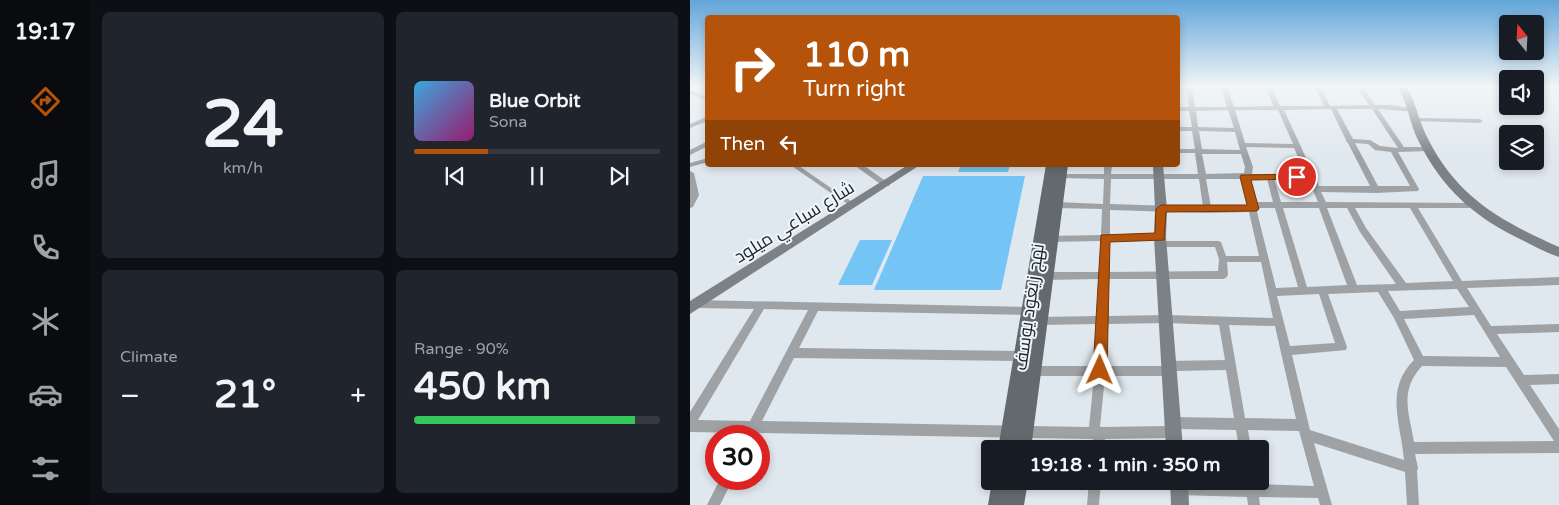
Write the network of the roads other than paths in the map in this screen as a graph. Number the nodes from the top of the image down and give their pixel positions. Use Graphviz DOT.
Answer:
graph roads {
  1 [pos="1192,109"];
  2 [pos="1232,110"];
  3 [pos="1279,110"];
  4 [pos="1331,110"];
  5 [pos="1374,110"];
  6 [pos="1403,110"];
  7 [pos="1413,110"];
  8 [pos="1415,115"];
  9 [pos="705,119"];
  10 [pos="1480,120"];
  11 [pos="690,126"];
  12 [pos="1180,129"];
  13 [pos="1196,130"];
  14 [pos="1238,130"];
  15 [pos="1349,141"];
  16 [pos="705,145"];
  17 [pos="1296,146"];
  18 [pos="1243,148"];
  19 [pos="1398,149"];
  20 [pos="1428,149"];
  21 [pos="1180,151"];
  22 [pos="1198,151"];
  23 [pos="690,153"];
  24 [pos="705,161"];
  25 [pos="690,165"];
  26 [pos="797,167"];
  27 [pos="861,167"];
  28 [pos="912,167"];
  29 [pos="1108,167"];
  30 [pos="1058,169"];
  31 [pos="1158,171"];
  32 [pos="690,173"];
  33 [pos="1107,176"];
  34 [pos="1245,177"];
  35 [pos="1270,177"];
  36 [pos="1311,177"];
  37 [pos="1203,178"];
  38 [pos="886,184"];
  39 [pos="1316,190"];
  40 [pos="1376,190"];
  41 [pos="1396,190"];
  42 [pos="1322,204"];
  43 [pos="690,205"];
  44 [pos="854,205"];
  45 [pos="1057,205"];
  46 [pos="1279,205"];
  47 [pos="1349,205"];
  48 [pos="1409,205"];
  49 [pos="1469,205"];
  50 [pos="1253,207"];
  51 [pos="1105,208"];
  52 [pos="1161,209"];
  53 [pos="1207,210"];
  54 [pos="1104,238"];
  55 [pos="1046,239"];
  56 [pos="1161,240"];
  57 [pos="1559,252"];
  58 [pos="1265,259"];
  59 [pos="1223,260"];
  60 [pos="1040,276"];
  61 [pos="1104,276"];
  62 [pos="1164,277"];
  63 [pos="1559,281"];
  64 [pos="1459,284"];
  65 [pos="1403,286"];
  66 [pos="1380,287"];
  67 [pos="1353,288"];
  68 [pos="1322,289"];
  69 [pos="1303,290"];
  70 [pos="1272,292"];
  71 [pos="693,306"];
  72 [pos="761,306"];
  73 [pos="815,306"];
  74 [pos="1478,311"];
  75 [pos="1037,314"];
  76 [pos="1397,315"];
  77 [pos="1166,319"];
  78 [pos="1101,321"];
  79 [pos="1223,321"];
  80 [pos="1280,322"];
  81 [pos="1559,328"];
  82 [pos="1490,330"];
  83 [pos="1287,351"];
  84 [pos="792,353"];
  85 [pos="1023,356"];
  86 [pos="1420,361"];
  87 [pos="1510,362"];
  88 [pos="1231,365"];
  89 [pos="1169,369"];
  90 [pos="1100,370"];
  91 [pos="1035,371"];
  92 [pos="1559,379"];
  93 [pos="1521,380"];
  94 [pos="1241,424"];
  95 [pos="690,425"];
  96 [pos="755,425"];
  97 [pos="705,427"];
  98 [pos="1173,427"];
  99 [pos="1305,430"];
  100 [pos="1018,431"];
  101 [pos="770,432"];
  102 [pos="1097,433"];
  103 [pos="1559,439"];
  104 [pos="1012,440"];
  105 [pos="1020,440"];
  106 [pos="1097,440"];
  107 [pos="1174,440"];
  108 [pos="1244,440"];
  109 [pos="1559,447"];
  110 [pos="1409,448"];
  111 [pos="1412,468"];
  112 [pos="1269,487"];
  113 [pos="721,490"];
  114 [pos="1000,490"];
  115 [pos="1016,490"];
  116 [pos="1094,490"];
  117 [pos="1200,490"];
  118 [pos="1252,490"];
  119 [pos="1179,492"];
  120 [pos="1322,492"];
  121 [pos="713,505"];
  122 [pos="998,505"];
  123 [pos="1014,505"];
  124 [pos="1093,505"];
  125 [pos="1254,505"];
  126 [pos="1326,505"];
  127 [pos="1413,505"];
  1 -- 13 [label="street"];
  2 -- 14 [label="street"];
  3 -- 17 [label="street"];
  4 -- 15 [label="street"];
  5 -- 19 [label="street"];
  6 -- 8 [label="street"];
  7 -- 8 [label="street"];
  8 -- 10 [label="street"];
  8 -- 20 [label="street"];
  9 -- 11 [label="street"];
  12 -- 13 [label="street"];
  13 -- 14 [label="street"];
  13 -- 22 [label="street"];
  14 -- 18 [label="street"];
  15 -- 19 [label="street"];
  15 -- 40 [label="street"];
  16 -- 23 [label="street"];
  17 -- 18 [label="street"];
  17 -- 36 [label="street"];
  18 -- 22 [label="street"];
  18 -- 34 [label="street"];
  19 -- 20 [label="street"];
  19 -- 41 [label="street"];
  20 -- 49 [label="street"];
  21 -- 22 [label="street"];
  22 -- 37 [label="street"];
  24 -- 25 [label="street"];
  26 -- 44 [label="lane"];
  27 -- 38 [label="street"];
  28 -- 38 [label="street, شارع سباعي ميلود"];
  29 -- 33 [label="street"];
  30 -- 33 [label="street"];
  30 -- 45 [label="main road, نهج زيغود يوسف"];
  30 -- 55 [label="main road, نهج زيغود يوسف"];
  31 -- 33 [label="street"];
  31 -- 37 [label="street"];
  31 -- 52 [label="street"];
  32 -- 43 [label="street"];
  33 -- 51 [label="street"];
  34 -- 35 [label="street"];
  34 -- 37 [label="street"];
  34 -- 50 [label="street"];
  35 -- 36 [label="street"];
  35 -- 46 [label="street"];
  36 -- 39 [label="street"];
  37 -- 53 [label="street"];
  38 -- 44 [label="street, شارع سباعي ميلود"];
  39 -- 40 [label="street"];
  39 -- 42 [label="street"];
  40 -- 41 [label="street"];
  41 -- 48 [label="street"];
  42 -- 46 [label="street"];
  42 -- 47 [label="street"];
  42 -- 67 [label="street"];
  44 -- 71 [label="street, شارع سباعي ميلود"];
  45 -- 51 [label="street"];
  45 -- 55 [label="main road, نهج زيغود يوسف"];
  46 -- 50 [label="street"];
  46 -- 69 [label="street"];
  47 -- 48 [label="street"];
  47 -- 65 [label="street"];
  48 -- 49 [label="street"];
  48 -- 64 [label="street"];
  49 -- 57 [label="street"];
  50 -- 53 [label="street"];
  50 -- 58 [label="street"];
  51 -- 52 [label="street"];
  51 -- 54 [label="street"];
  52 -- 53 [label="street"];
  52 -- 56 [label="street"];
  54 -- 55 [label="street"];
  54 -- 56 [label="street"];
  54 -- 61 [label="street"];
  55 -- 60 [label="main road, نهج زيغود يوسف"];
  56 -- 59 [label="street"];
  56 -- 62 [label="street"];
  58 -- 59 [label="street"];
  58 -- 70 [label="street"];
  59 -- 62 [label="street"];
  60 -- 61 [label="street"];
  60 -- 75 [label="main road, نهج زيغود يوسف"];
  61 -- 62 [label="street"];
  61 -- 78 [label="street"];
  62 -- 77 [label="street"];
  63 -- 64 [label="street"];
  64 -- 65 [label="street"];
  64 -- 74 [label="street"];
  65 -- 66 [label="street"];
  66 -- 67 [label="street"];
  66 -- 76 [label="street"];
  67 -- 68 [label="street"];
  68 -- 69 [label="street"];
  68 -- 83 [label="street"];
  69 -- 70 [label="street"];
  70 -- 80 [label="street"];
  71 -- 72 [label="street"];
  72 -- 73 [label="street"];
  72 -- 95 [label="street"];
  73 -- 75 [label="street"];
  73 -- 84 [label="street"];
  74 -- 76 [label="street"];
  74 -- 82 [label="street"];
  75 -- 78 [label="street"];
  75 -- 85 [label="main road, نهج زيغود يوسف"];
  75 -- 91 [label="main road, نهج زيغود يوسف"];
  76 -- 86 [label="street"];
  77 -- 78 [label="street"];
  77 -- 79 [label="street"];
  77 -- 89 [label="street"];
  78 -- 90 [label="street"];
  79 -- 80 [label="street"];
  79 -- 88 [label="street"];
  80 -- 83 [label="street"];
  81 -- 82 [label="street"];
  82 -- 87 [label="street"];
  83 -- 99 [label="street"];
  84 -- 85 [label="street"];
  84 -- 96 [label="street"];
  85 -- 100 [label="main road, نهج زيغود يوسف"];
  86 -- 87 [label="street"];
  86 -- 110 [label="street"];
  87 -- 93 [label="street"];
  88 -- 89 [label="street"];
  88 -- 94 [label="street"];
  89 -- 90 [label="street"];
  89 -- 98 [label="street"];
  90 -- 91 [label="street"];
  90 -- 102 [label="street"];
  91 -- 100 [label="main road, نهج زيغود يوسف"];
  92 -- 93 [label="street"];
  93 -- 103 [label="street"];
  94 -- 98 [label="street"];
  94 -- 99 [label="street"];
  94 -- 108 [label="street"];
  95 -- 97 [label="street"];
  98 -- 102 [label="street"];
  98 -- 107 [label="street"];
  99 -- 111 [label="street"];
  99 -- 120 [label="street"];
  100 -- 101 [label="street"];
  100 -- 102 [label="street"];
  100 -- 104 [label="main road, نهج زيغود يوسف"];
  100 -- 105 [label="main road, نهج زيغود يوسف"];
  102 -- 106 [label="street"];
  109 -- 110 [label="street"];
  110 -- 111 [label="street"];
  111 -- 127 [label="street"];
  112 -- 120 [label="street"];
  113 -- 121 [label="street"];
  114 -- 122 [label="main road"];
  115 -- 123 [label="main road"];
  116 -- 124 [label="street"];
  117 -- 119 [label="street"];
  118 -- 125 [label="street"];
  120 -- 126 [label="street"];
}
